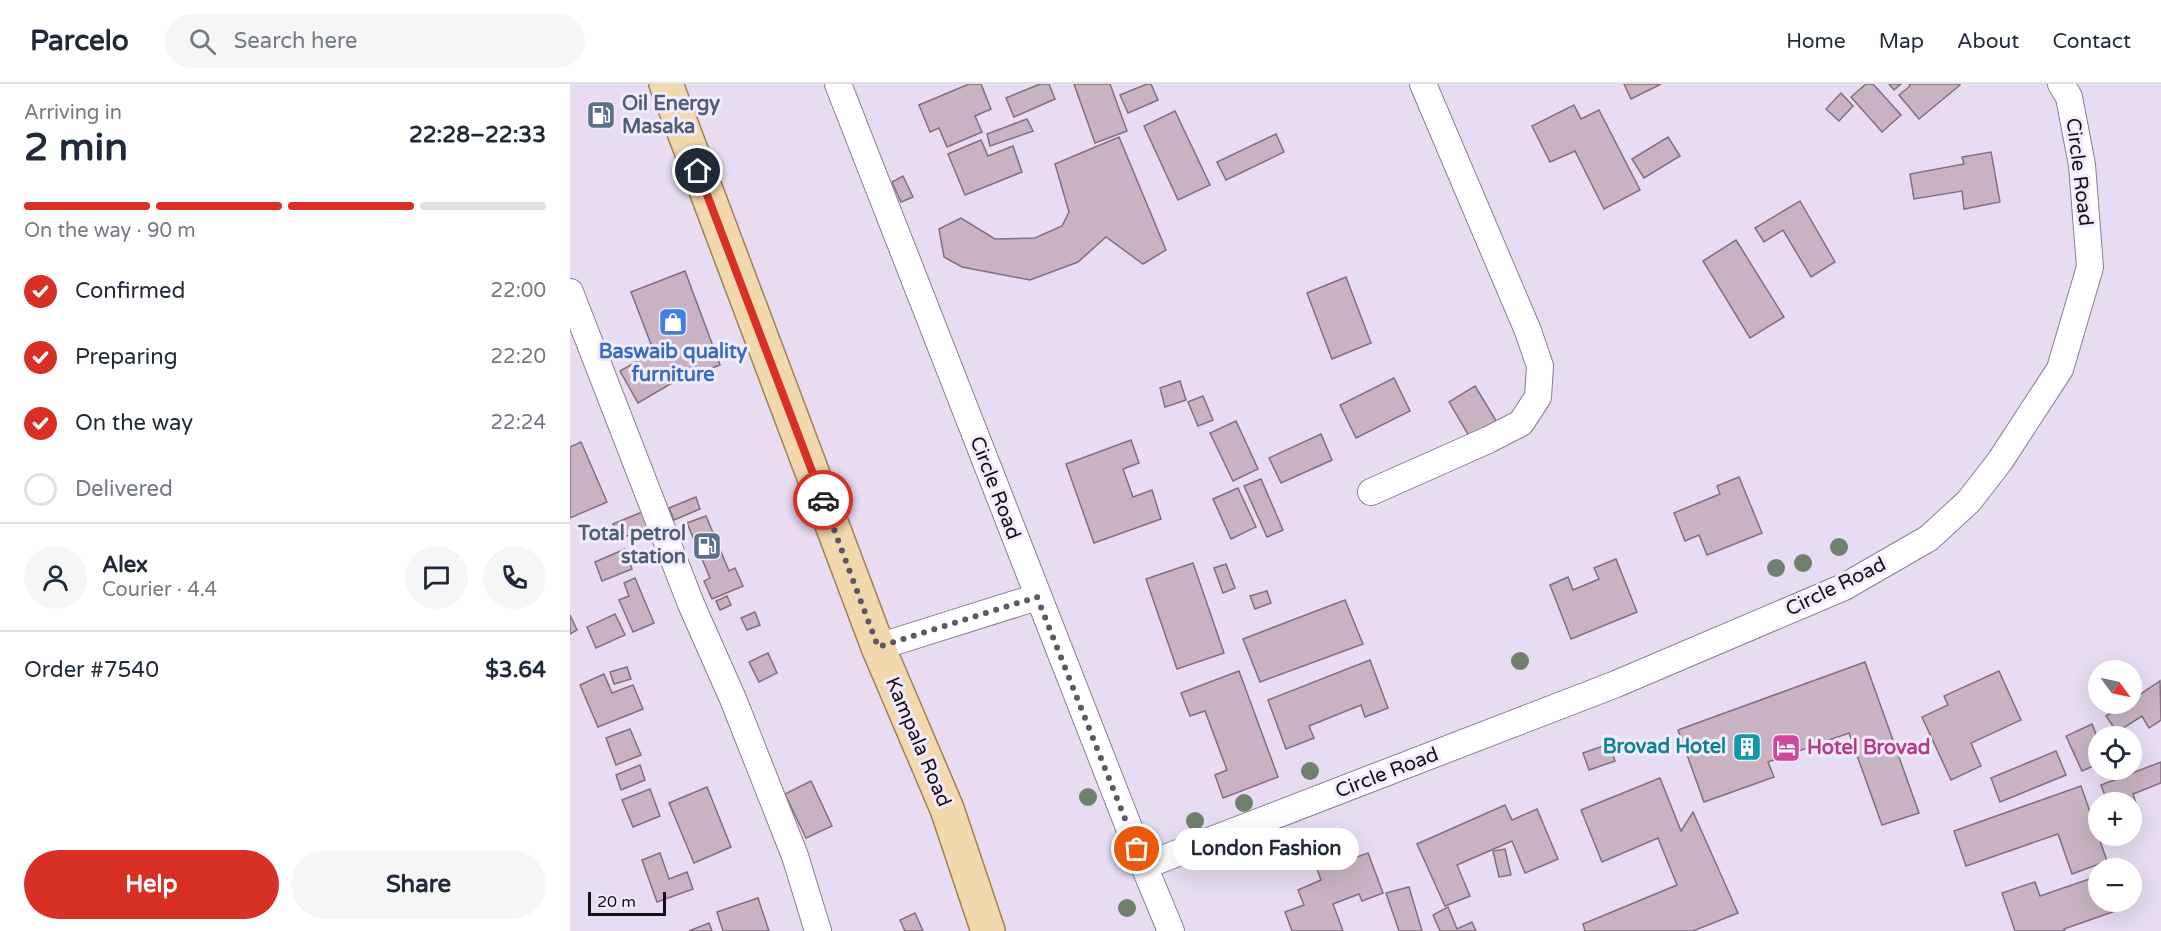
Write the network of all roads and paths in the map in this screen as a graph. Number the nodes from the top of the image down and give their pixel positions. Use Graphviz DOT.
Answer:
graph roads {
  1 [pos="666,84"];
  2 [pos="838,84"];
  3 [pos="1422,84"];
  4 [pos="2070,88"];
  5 [pos="570,292"];
  6 [pos="1371,492"];
  7 [pos="1037,597"];
  8 [pos="878,647"];
  9 [pos="1144,866"];
  10 [pos="818,931"];
  11 [pos="988,931"];
  12 [pos="1172,931"];
  1 -- 8 [label="main road, Kampala Road"];
  2 -- 7 [label="street, Circle Road"];
  3 -- 6 [label="street"];
  4 -- 9 [label="street, Circle Road"];
  5 -- 10 [label="street"];
  7 -- 8 [label="street"];
  7 -- 9 [label="street, Circle Road"];
  8 -- 11 [label="main road, Kampala Road"];
  9 -- 12 [label="street"];
}
